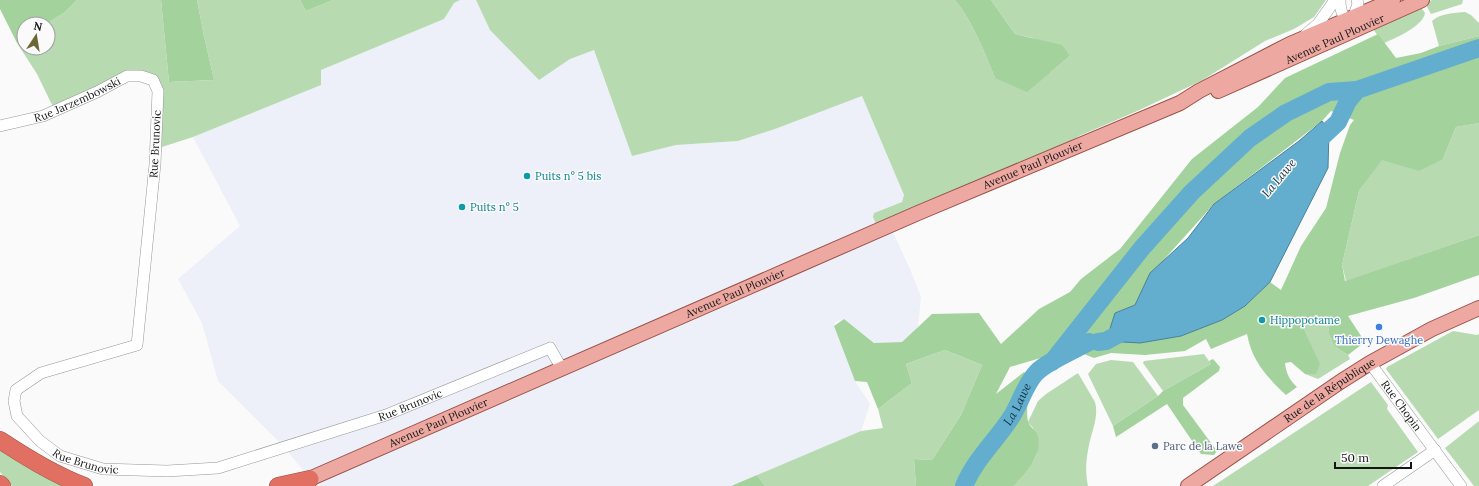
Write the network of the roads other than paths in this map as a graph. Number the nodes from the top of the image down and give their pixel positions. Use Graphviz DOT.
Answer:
graph roads {
  1 [pos="1336,0"];
  2 [pos="1340,0"];
  3 [pos="1358,0"];
  4 [pos="1394,0"];
  5 [pos="1422,0"];
  6 [pos="1350,19"];
  7 [pos="1369,23"];
  8 [pos="1290,44"];
  9 [pos="1280,63"];
  10 [pos="152,80"];
  11 [pos="1180,103"];
  12 [pos="0,126"];
  13 [pos="1479,308"];
  14 [pos="1370,363"];
  15 [pos="562,369"];
  16 [pos="0,440"];
  17 [pos="1435,450"];
  18 [pos="303,482"];
  19 [pos="0,484"];
  20 [pos="2,486"];
  21 [pos="84,486"];
  22 [pos="278,486"];
  23 [pos="292,486"];
  24 [pos="1188,486"];
  25 [pos="1383,486"];
  26 [pos="1461,486"];
  1 -- 8 [label="street"];
  2 -- 6 [label="street"];
  3 -- 6 [label="street"];
  4 -- 6 [label="main road, Avenue Paul Plouvier"];
  5 -- 7 [label="main road, Avenue Paul Plouvier"];
  6 -- 7 [label="street"];
  6 -- 8 [label="main road, Avenue Paul Plouvier"];
  6 -- 9 [label="street"];
  7 -- 9 [label="main road, Avenue Paul Plouvier"];
  8 -- 11 [label="main road, Avenue Paul Plouvier"];
  9 -- 11 [label="main road, Avenue Paul Plouvier"];
  10 -- 12 [label="street, Rue Jarzembowski"];
  10 -- 15 [label="street, Rue Brunovic"];
  11 -- 15 [label="main road, Avenue Paul Plouvier"];
  13 -- 14 [label="main road, Rue de la République"];
  14 -- 17 [label="street, Rue Chopin"];
  14 -- 24 [label="main road, Rue de la République"];
  15 -- 18 [label="main road, Avenue Paul Plouvier"];
  16 -- 21 [label="highway"];
  17 -- 25 [label="street"];
  17 -- 26 [label="street, Rue Chopin"];
  18 -- 22 [label="highway"];
  18 -- 23 [label="main road, Avenue Paul Plouvier"];
  19 -- 20 [label="highway"];
}
